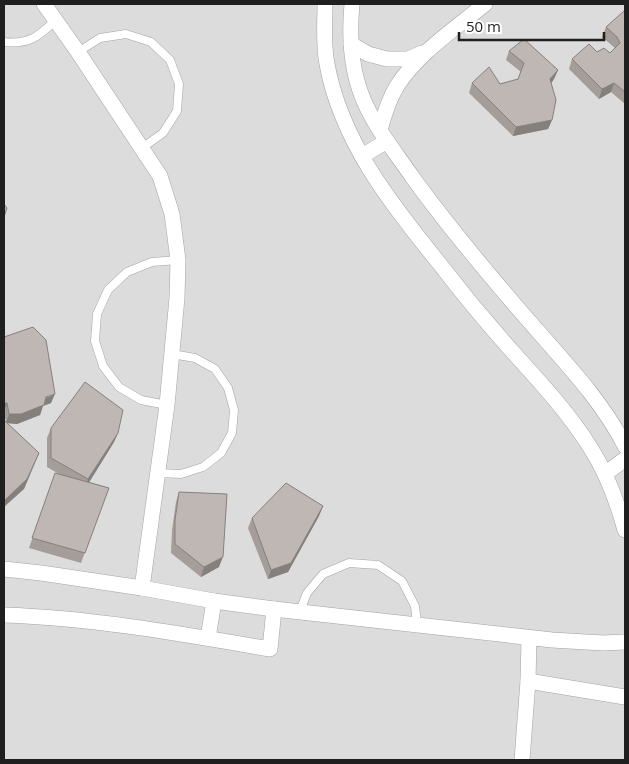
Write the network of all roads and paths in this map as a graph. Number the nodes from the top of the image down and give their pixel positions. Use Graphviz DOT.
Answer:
graph roads {
  1 [pos="44,4"];
  2 [pos="325,4"];
  3 [pos="352,4"];
  4 [pos="485,4"];
  5 [pos="56,20"];
  6 [pos="4,42"];
  7 [pos="351,44"];
  8 [pos="78,52"];
  9 [pos="426,52"];
  10 [pos="383,135"];
  11 [pos="142,148"];
  12 [pos="362,156"];
  13 [pos="178,260"];
  14 [pos="172,354"];
  15 [pos="167,405"];
  16 [pos="625,446"];
  17 [pos="625,459"];
  18 [pos="158,472"];
  19 [pos="605,474"];
  20 [pos="625,530"];
  21 [pos="4,569"];
  22 [pos="142,588"];
  23 [pos="214,601"];
  24 [pos="274,609"];
  25 [pos="300,611"];
  26 [pos="4,615"];
  27 [pos="417,624"];
  28 [pos="208,638"];
  29 [pos="529,638"];
  30 [pos="625,642"];
  31 [pos="528,681"];
  32 [pos="625,697"];
  33 [pos="522,760"];
  1 -- 5 [label="street"];
  2 -- 12 [label="street"];
  3 -- 7 [label="street"];
  4 -- 9 [label="street"];
  5 -- 6 [label="lane"];
  5 -- 8 [label="street"];
  7 -- 9 [label="street"];
  7 -- 10 [label="street"];
  8 -- 11 [label="street"];
  8 -- 11 [label="lane"];
  9 -- 10 [label="street"];
  10 -- 12 [label="street"];
  10 -- 16 [label="street"];
  11 -- 13 [label="street"];
  12 -- 19 [label="street"];
  13 -- 14 [label="street"];
  13 -- 15 [label="lane"];
  14 -- 15 [label="street"];
  14 -- 18 [label="lane"];
  15 -- 18 [label="street"];
  17 -- 19 [label="street"];
  18 -- 22 [label="street"];
  19 -- 20 [label="street"];
  21 -- 22 [label="street"];
  22 -- 23 [label="street"];
  23 -- 24 [label="street"];
  23 -- 28 [label="street"];
  24 -- 25 [label="street"];
  24 -- 28 [label="street"];
  25 -- 27 [label="street"];
  25 -- 27 [label="lane"];
  26 -- 28 [label="street"];
  27 -- 29 [label="street"];
  29 -- 30 [label="street"];
  29 -- 31 [label="street"];
  31 -- 32 [label="street"];
  31 -- 33 [label="street"];
}
